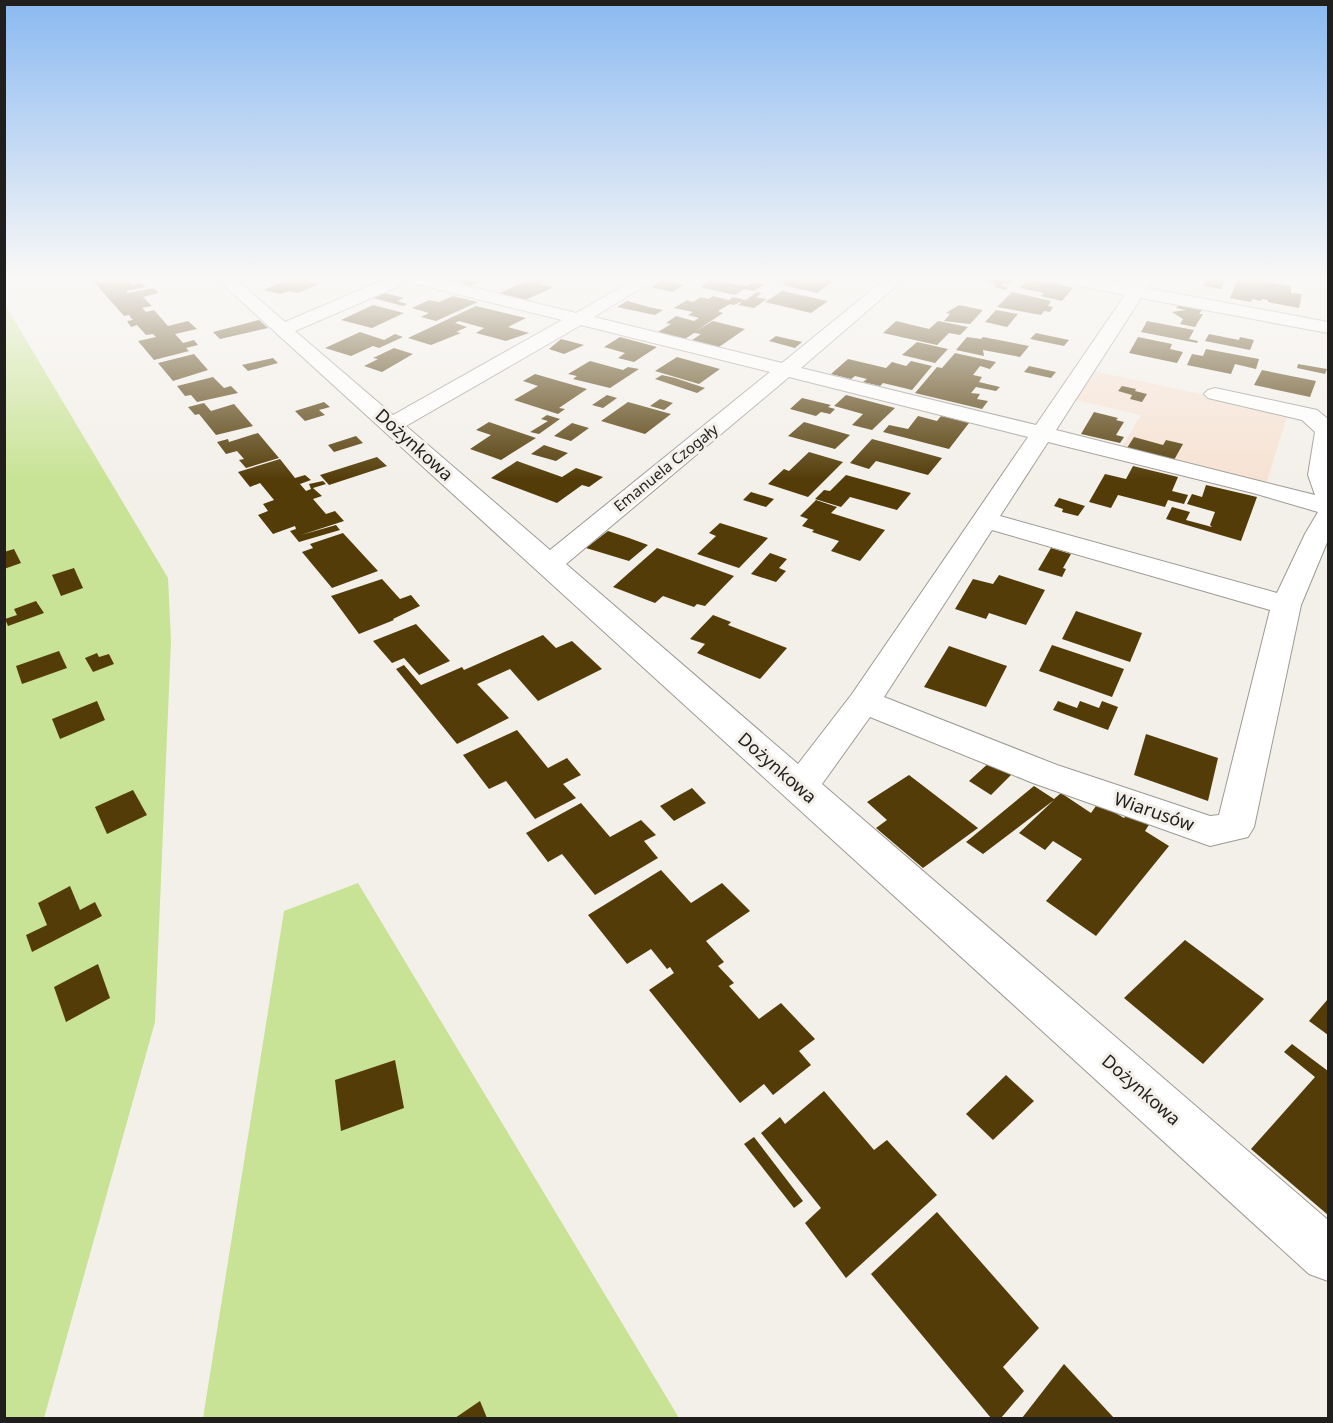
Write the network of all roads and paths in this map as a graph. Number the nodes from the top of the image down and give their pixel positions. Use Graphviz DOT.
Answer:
graph roads {
  1 [pos="300,346"];
  2 [pos="529,346"];
  3 [pos="691,346"];
  4 [pos="814,346"];
  5 [pos="1101,346"];
  6 [pos="785,370"];
  7 [pos="1215,394"];
  8 [pos="392,425"];
  9 [pos="1044,434"];
  10 [pos="1329,498"];
  11 [pos="1329,507"];
  12 [pos="1329,516"];
  13 [pos="986,520"];
  14 [pos="546,566"];
  15 [pos="1286,605"];
  16 [pos="864,702"];
  17 [pos="800,788"];
  18 [pos="1329,1255"];
  1 -- 8 [label="street, Dożynkowa"];
  2 -- 8 [label="street"];
  3 -- 6 [label="street"];
  4 -- 6 [label="street, Emanuela Czogały"];
  5 -- 9 [label="street"];
  6 -- 9 [label="street"];
  6 -- 14 [label="street, Emanuela Czogały"];
  7 -- 10 [label="street"];
  8 -- 14 [label="street, Dożynkowa"];
  9 -- 11 [label="street"];
  9 -- 13 [label="street"];
  12 -- 15 [label="street, Wiarusów"];
  13 -- 15 [label="street"];
  13 -- 16 [label="street"];
  14 -- 17 [label="street, Dożynkowa"];
  15 -- 16 [label="street, Wiarusów"];
  16 -- 17 [label="street"];
  17 -- 18 [label="street, Dożynkowa"];
}
